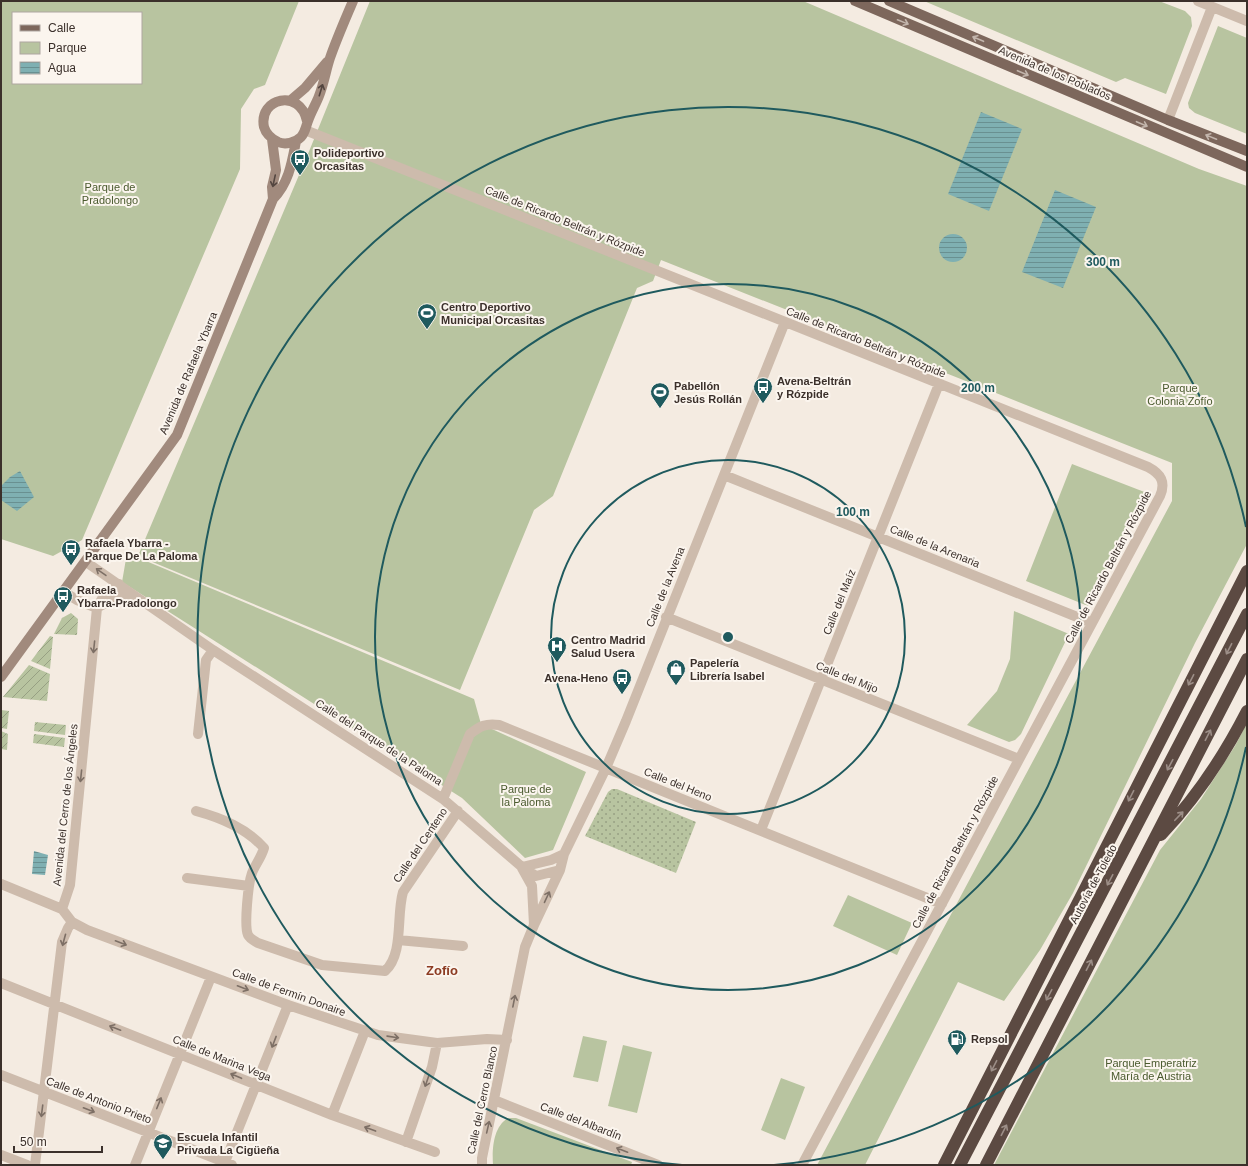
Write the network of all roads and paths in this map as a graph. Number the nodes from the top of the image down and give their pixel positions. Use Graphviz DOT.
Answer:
graph roads {
  1 [pos="353,1"];
  2 [pos="854,1"];
  3 [pos="885,1"];
  4 [pos="889,1"];
  5 [pos="1198,1"];
  6 [pos="1212,7"];
  7 [pos="886,15"];
  8 [pos="1247,21"];
  9 [pos="330,58"];
  10 [pos="291,100"];
  11 [pos="1168,120"];
  12 [pos="306,126"];
  13 [pos="272,139"];
  14 [pos="296,140"];
  15 [pos="1247,151"];
  16 [pos="1247,167"];
  17 [pos="273,199"];
  18 [pos="785,322"];
  19 [pos="939,384"];
  20 [pos="724,475"];
  21 [pos="879,537"];
  22 [pos="86,562"];
  23 [pos="1247,571"];
  24 [pos="119,584"];
  25 [pos="64,592"];
  26 [pos="138,599"];
  27 [pos="97,608"];
  28 [pos="1247,614"];
  29 [pos="666,617"];
  30 [pos="1092,623"];
  31 [pos="213,650"];
  32 [pos="1247,659"];
  33 [pos="1,677"];
  34 [pos="821,679"];
  35 [pos="1247,711"];
  36 [pos="198,734"];
  37 [pos="1018,759"];
  38 [pos="606,768"];
  39 [pos="444,799"];
  40 [pos="196,811"];
  41 [pos="458,811"];
  42 [pos="760,830"];
  43 [pos="1152,844"];
  44 [pos="564,854"];
  45 [pos="522,867"];
  46 [pos="560,870"];
  47 [pos="187,878"];
  48 [pos="1,884"];
  49 [pos="249,886"];
  50 [pos="942,904"];
  51 [pos="62,909"];
  52 [pos="72,922"];
  53 [pos="534,924"];
  54 [pos="398,940"];
  55 [pos="463,946"];
  56 [pos="211,977"];
  57 [pos="1,983"];
  58 [pos="55,1005"];
  59 [pos="288,1005"];
  60 [pos="365,1031"];
  61 [pos="507,1040"];
  62 [pos="437,1043"];
  63 [pos="179,1053"];
  64 [pos="1,1075"];
  65 [pos="257,1085"];
  66 [pos="44,1092"];
  67 [pos="494,1100"];
  68 [pos="332,1115"];
  69 [pos="148,1132"];
  70 [pos="406,1142"];
  71 [pos="435,1152"];
  72 [pos="1,1155"];
  73 [pos="229,1164"];
  74 [pos="27,1165"];
  75 [pos="35,1165"];
  76 [pos="135,1165"];
  77 [pos="482,1165"];
  78 [pos="658,1165"];
  79 [pos="802,1165"];
  80 [pos="944,1165"];
  81 [pos="960,1165"];
  82 [pos="986,1165"];
  1 -- 9 [label="main road, Avenida de Rafaela Ybarra"];
  2 -- 7 [label="main road, Avenida de los Poblados"];
  3 -- 7 [label="street"];
  11 -- 4 [label="main road, Avenida de los Poblados, one-way"];
  5 -- 6 [label="street"];
  6 -- 8 [label="street"];
  6 -- 11 [label="street"];
  7 -- 16 [label="main road, Avenida de los Poblados, one-way"];
  9 -- 10 [label="main road, Avenida de Rafaela Ybarra"];
  12 -- 9 [label="main road, Avenida de Rafaela Ybarra, one-way"];
  10 -- 12 [label="main road"];
  10 -- 13 [label="main road, Avenida de Rafaela Ybarra"];
  15 -- 11 [label="main road, Avenida de los Poblados, one-way"];
  12 -- 14 [label="main road, Avenida de Rafaela Ybarra"];
  12 -- 18 [label="street, Calle de Ricardo Beltrán y Rózpide"];
  13 -- 14 [label="main road"];
  13 -- 17 [label="main road, Avenida de Rafaela Ybarra, one-way"];
  14 -- 17 [label="main road, Avenida de Rafaela Ybarra"];
  17 -- 22 [label="main road, Avenida de Rafaela Ybarra"];
  18 -- 19 [label="street, Calle de Ricardo Beltrán y Rózpide"];
  18 -- 20 [label="street, Calle de la Avena"];
  19 -- 21 [label="street, Calle del Maíz"];
  19 -- 30 [label="street, Calle de Ricardo Beltrán y Rózpide"];
  20 -- 21 [label="street, Calle de la Arenaria"];
  20 -- 29 [label="street, Calle de la Avena"];
  21 -- 30 [label="street, Calle de la Arenaria"];
  21 -- 34 [label="street, Calle del Maíz"];
  24 -- 22 [label="street, Calle del Parque de la Paloma, one-way"];
  22 -- 25 [label="main road, Avenida de Rafaela Ybarra"];
  23 -- 80 [label="highway, one-way"];
  24 -- 26 [label="street, Calle del Parque de la Paloma"];
  24 -- 27 [label="street"];
  25 -- 27 [label="street"];
  25 -- 33 [label="main road, Avenida de Rafaela Ybarra"];
  26 -- 27 [label="street, Calle del Parque de la Paloma"];
  26 -- 31 [label="street, Calle del Parque de la Paloma"];
  27 -- 51 [label="street, Avenida del Cerro de los Ángeles, one-way"];
  28 -- 81 [label="highway, Autovía de Toledo, one-way"];
  29 -- 34 [label="street, Calle del Mijo"];
  29 -- 38 [label="street, Calle de la Avena"];
  30 -- 37 [label="street, Calle de Ricardo Beltrán y Rózpide"];
  31 -- 36 [label="street"];
  31 -- 39 [label="street, Calle del Parque de la Paloma"];
  43 -- 32 [label="highway, one-way"];
  34 -- 37 [label="street, Calle del Mijo"];
  34 -- 42 [label="street, Calle del Maíz"];
  43 -- 35 [label="highway, one-way"];
  37 -- 50 [label="street, Calle de Ricardo Beltrán y Rózpide"];
  38 -- 39 [label="street, Calle del Heno"];
  38 -- 42 [label="street, Calle del Heno"];
  38 -- 44 [label="street, Calle de la Avena"];
  39 -- 41 [label="street, Calle del Parque de la Paloma"];
  40 -- 49 [label="street, Calle del Centeno"];
  41 -- 45 [label="street, Calle del Parque de la Paloma"];
  41 -- 54 [label="street, Calle del Centeno"];
  42 -- 50 [label="street, Calle del Heno"];
  82 -- 43 [label="highway, one-way"];
  44 -- 45 [label="street"];
  44 -- 46 [label="street, Calle de la Avena"];
  45 -- 46 [label="street, Calle del Parque de la Paloma"];
  45 -- 53 [label="street, Calle del Parque de la Paloma"];
  53 -- 46 [label="street, Calle de la Avena, one-way"];
  47 -- 49 [label="street"];
  48 -- 51 [label="street"];
  49 -- 54 [label="street, Calle del Centeno"];
  50 -- 79 [label="street, Calle de Ricardo Beltrán y Rózpide"];
  51 -- 52 [label="street"];
  52 -- 56 [label="street, Calle de Fermín Donaire, one-way"];
  52 -- 58 [label="street, one-way"];
  61 -- 53 [label="street, Calle del Parque de la Paloma, one-way"];
  54 -- 55 [label="street"];
  56 -- 59 [label="street, Calle de Fermín Donaire, one-way"];
  56 -- 63 [label="street"];
  57 -- 58 [label="street, Calle de Marina Vega"];
  63 -- 58 [label="street, Calle de Marina Vega, one-way"];
  58 -- 66 [label="street"];
  59 -- 60 [label="street, Calle de Fermín Donaire"];
  59 -- 65 [label="street, one-way"];
  60 -- 62 [label="street, Calle de Fermín Donaire, one-way"];
  60 -- 68 [label="street"];
  61 -- 62 [label="street, Calle de Fermín Donaire"];
  61 -- 67 [label="street, Calle del Cerro Blanco"];
  62 -- 70 [label="street, one-way"];
  65 -- 63 [label="street, Calle de Marina Vega, one-way"];
  69 -- 63 [label="street, one-way"];
  64 -- 66 [label="street, Calle de Antonio Prieto"];
  65 -- 68 [label="street, Calle de Marina Vega"];
  65 -- 73 [label="street"];
  66 -- 69 [label="street, Calle de Antonio Prieto, one-way"];
  66 -- 75 [label="street, one-way"];
  77 -- 67 [label="street, Calle del Cerro Blanco, one-way"];
  78 -- 67 [label="street, Calle del Albardín, one-way"];
  70 -- 68 [label="street, Calle de Marina Vega, one-way"];
  69 -- 73 [label="street, Calle de Antonio Prieto"];
  69 -- 76 [label="street"];
  70 -- 71 [label="street, Calle de Marina Vega"];
  72 -- 74 [label="street"];
}
